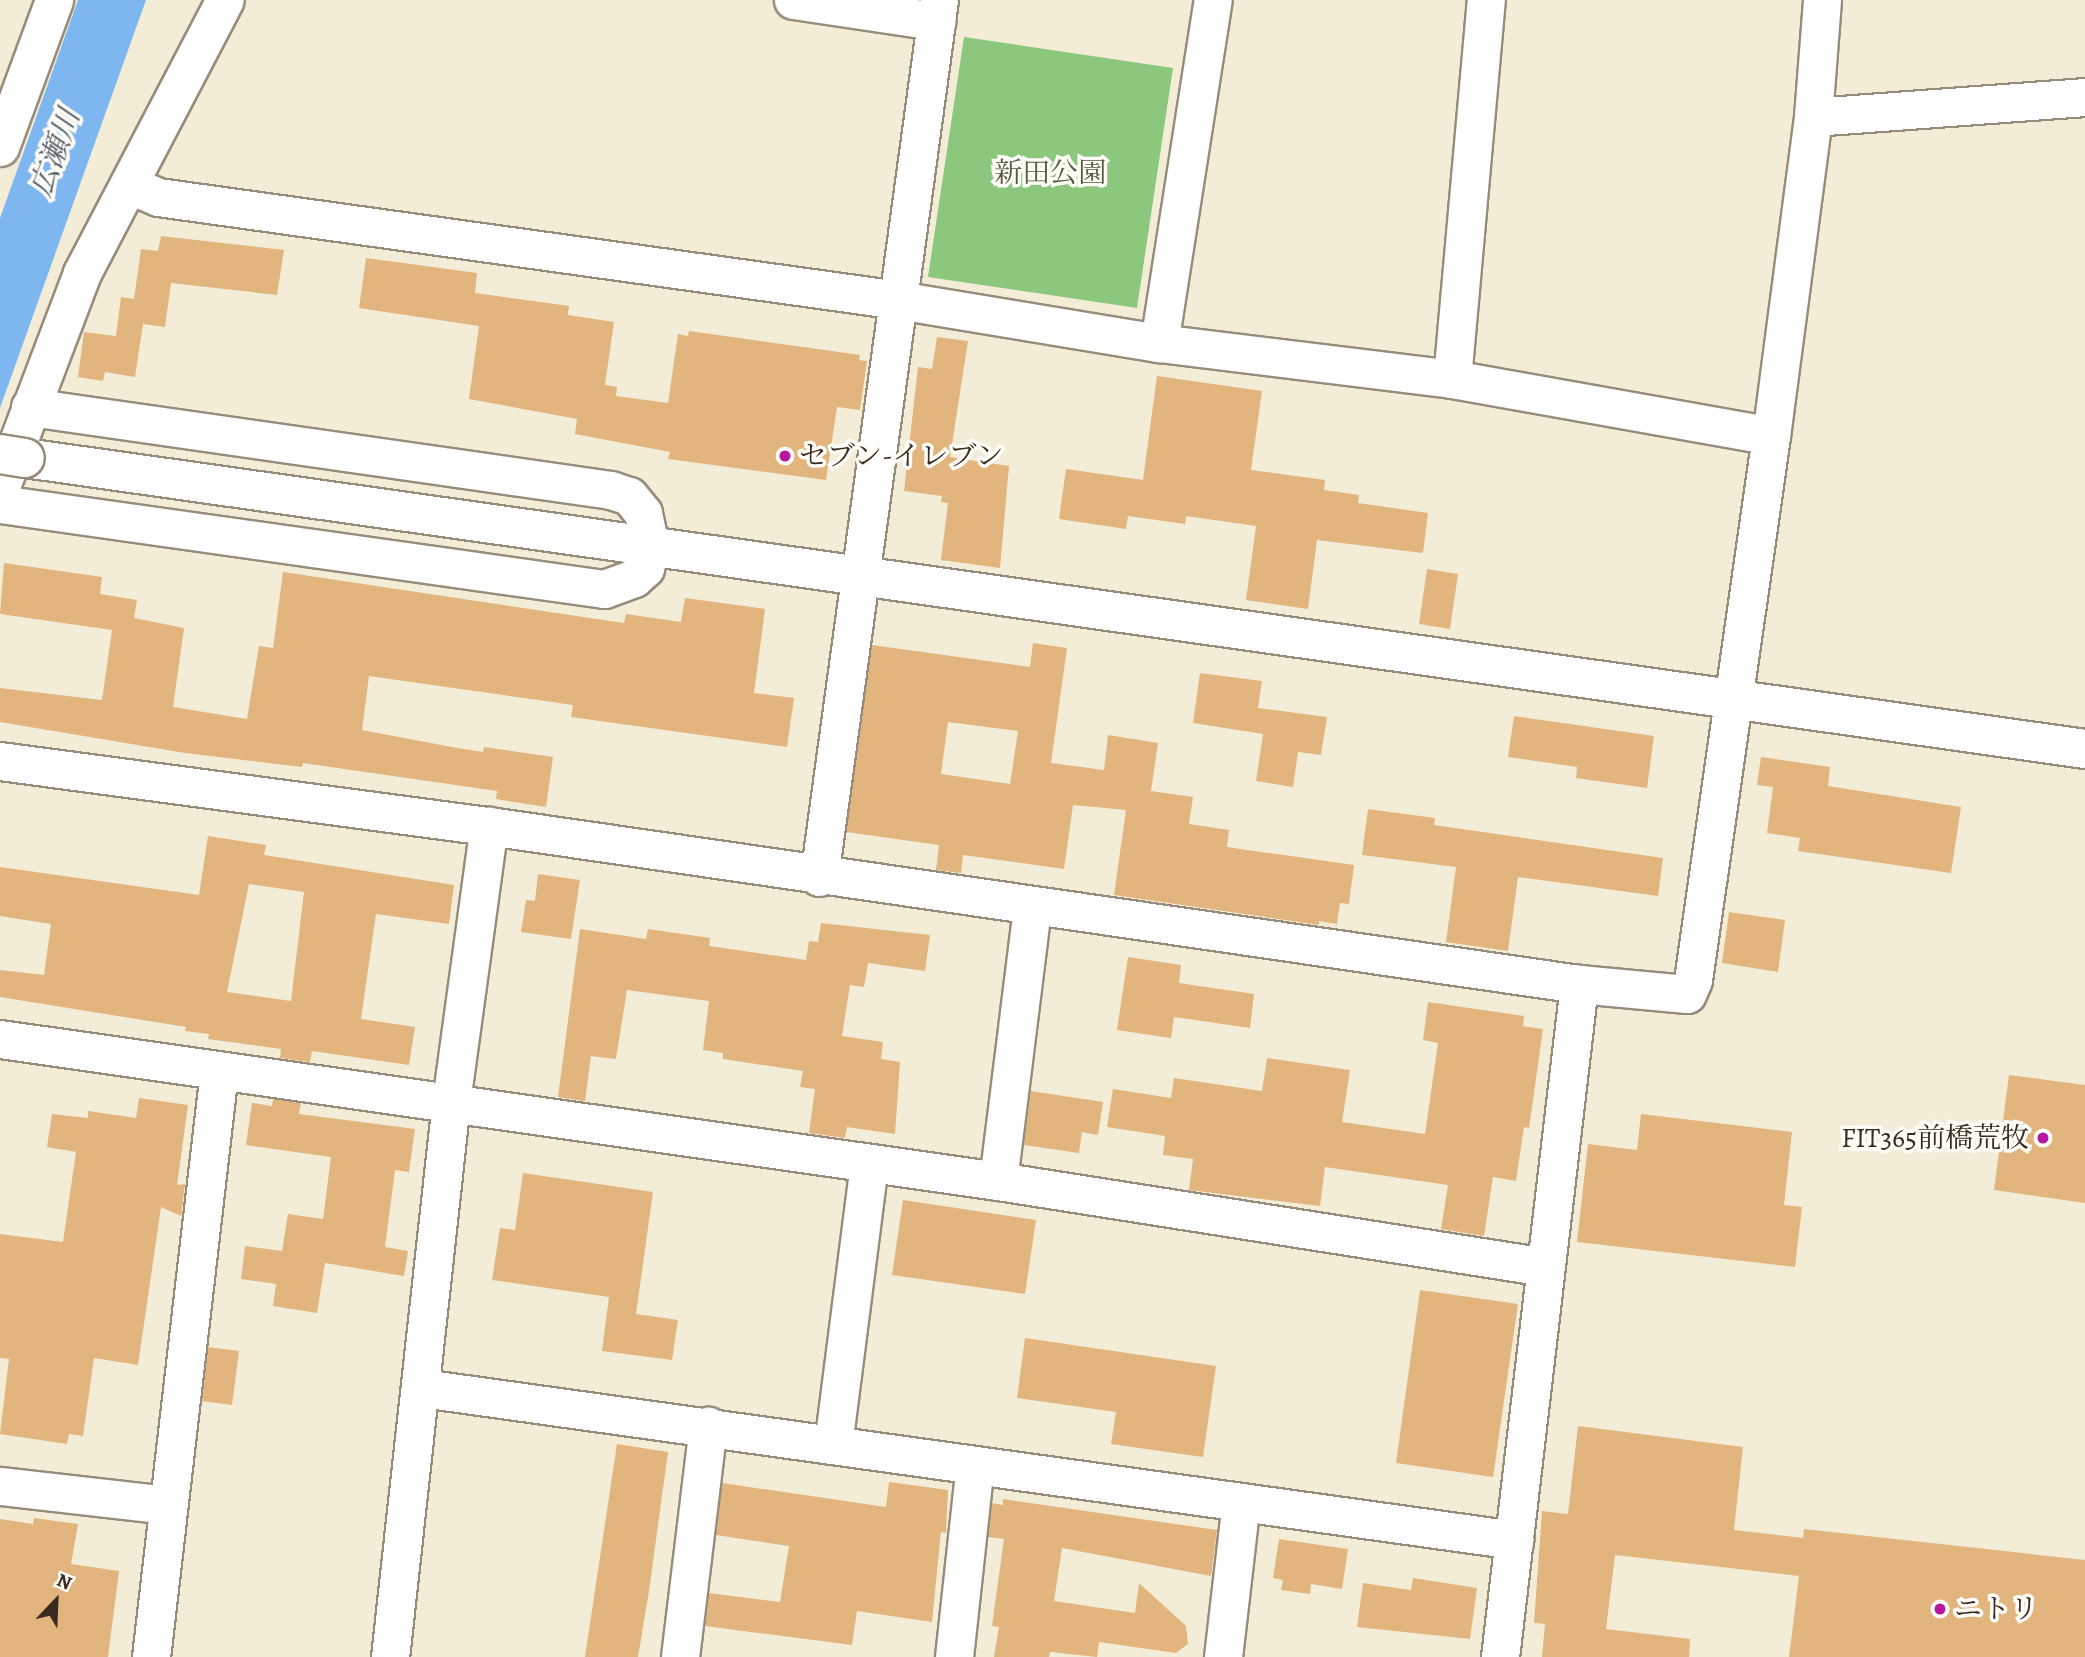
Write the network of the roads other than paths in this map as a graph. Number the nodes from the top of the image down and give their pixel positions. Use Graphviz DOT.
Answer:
graph roads {
  1 [pos="54,0"];
  2 [pos="225,0"];
  3 [pos="793,0"];
  4 [pos="1213,0"];
  5 [pos="1486,0"];
  6 [pos="1822,0"];
  7 [pos="938,10"];
  8 [pos="2085,97"];
  9 [pos="1813,117"];
  10 [pos="0,147"];
  11 [pos="130,185"];
  12 [pos="898,300"];
  13 [pos="1159,343"];
  14 [pos="1452,379"];
  15 [pos="30,407"];
  16 [pos="1771,436"];
  17 [pos="13,456"];
  18 [pos="0,489"];
  19 [pos="0,503"];
  20 [pos="650,546"];
  21 [pos="859,574"];
  22 [pos="1733,699"];
  23 [pos="2085,749"];
  24 [pos="0,761"];
  25 [pos="489,827"];
  26 [pos="819,877"];
  27 [pos="1032,908"];
  28 [pos="1579,984"];
  29 [pos="0,1039"];
  30 [pos="219,1071"];
  31 [pos="451,1102"];
  32 [pos="869,1164"];
  33 [pos="998,1181"];
  34 [pos="1545,1268"];
  35 [pos="422,1388"];
  36 [pos="708,1426"];
  37 [pos="833,1445"];
  38 [pos="975,1465"];
  39 [pos="0,1486"];
  40 [pos="1241,1502"];
  41 [pos="168,1505"];
  42 [pos="1514,1540"];
  43 [pos="150,1657"];
  44 [pos="390,1657"];
  45 [pos="680,1657"];
  46 [pos="954,1657"];
  47 [pos="1223,1657"];
  48 [pos="1500,1657"];
  1 -- 10 [label="street"];
  2 -- 11 [label="street"];
  3 -- 7 [label="street"];
  4 -- 13 [label="street"];
  5 -- 14 [label="street"];
  6 -- 9 [label="street"];
  7 -- 12 [label="street"];
  8 -- 9 [label="street"];
  9 -- 16 [label="street"];
  11 -- 12 [label="street"];
  11 -- 15 [label="street"];
  12 -- 13 [label="street"];
  12 -- 21 [label="street"];
  13 -- 14 [label="street"];
  14 -- 16 [label="street"];
  15 -- 18 [label="street"];
  15 -- 20 [label="street"];
  16 -- 22 [label="street"];
  17 -- 20 [label="street"];
  19 -- 20 [label="street"];
  20 -- 21 [label="street"];
  21 -- 22 [label="street"];
  21 -- 26 [label="street"];
  22 -- 23 [label="street"];
  22 -- 28 [label="street"];
  24 -- 25 [label="street"];
  25 -- 26 [label="street"];
  25 -- 31 [label="street"];
  26 -- 27 [label="street"];
  27 -- 28 [label="street"];
  27 -- 33 [label="street"];
  28 -- 34 [label="street"];
  29 -- 30 [label="street"];
  30 -- 31 [label="street"];
  30 -- 41 [label="street"];
  31 -- 32 [label="street"];
  31 -- 35 [label="street"];
  32 -- 33 [label="street"];
  32 -- 37 [label="street"];
  33 -- 34 [label="street"];
  34 -- 42 [label="street"];
  35 -- 36 [label="street"];
  35 -- 44 [label="street"];
  36 -- 37 [label="street"];
  36 -- 45 [label="street"];
  37 -- 38 [label="street"];
  38 -- 40 [label="street"];
  38 -- 46 [label="street"];
  39 -- 41 [label="street"];
  40 -- 42 [label="street"];
  40 -- 47 [label="street"];
  41 -- 43 [label="street"];
  42 -- 48 [label="street"];
}
